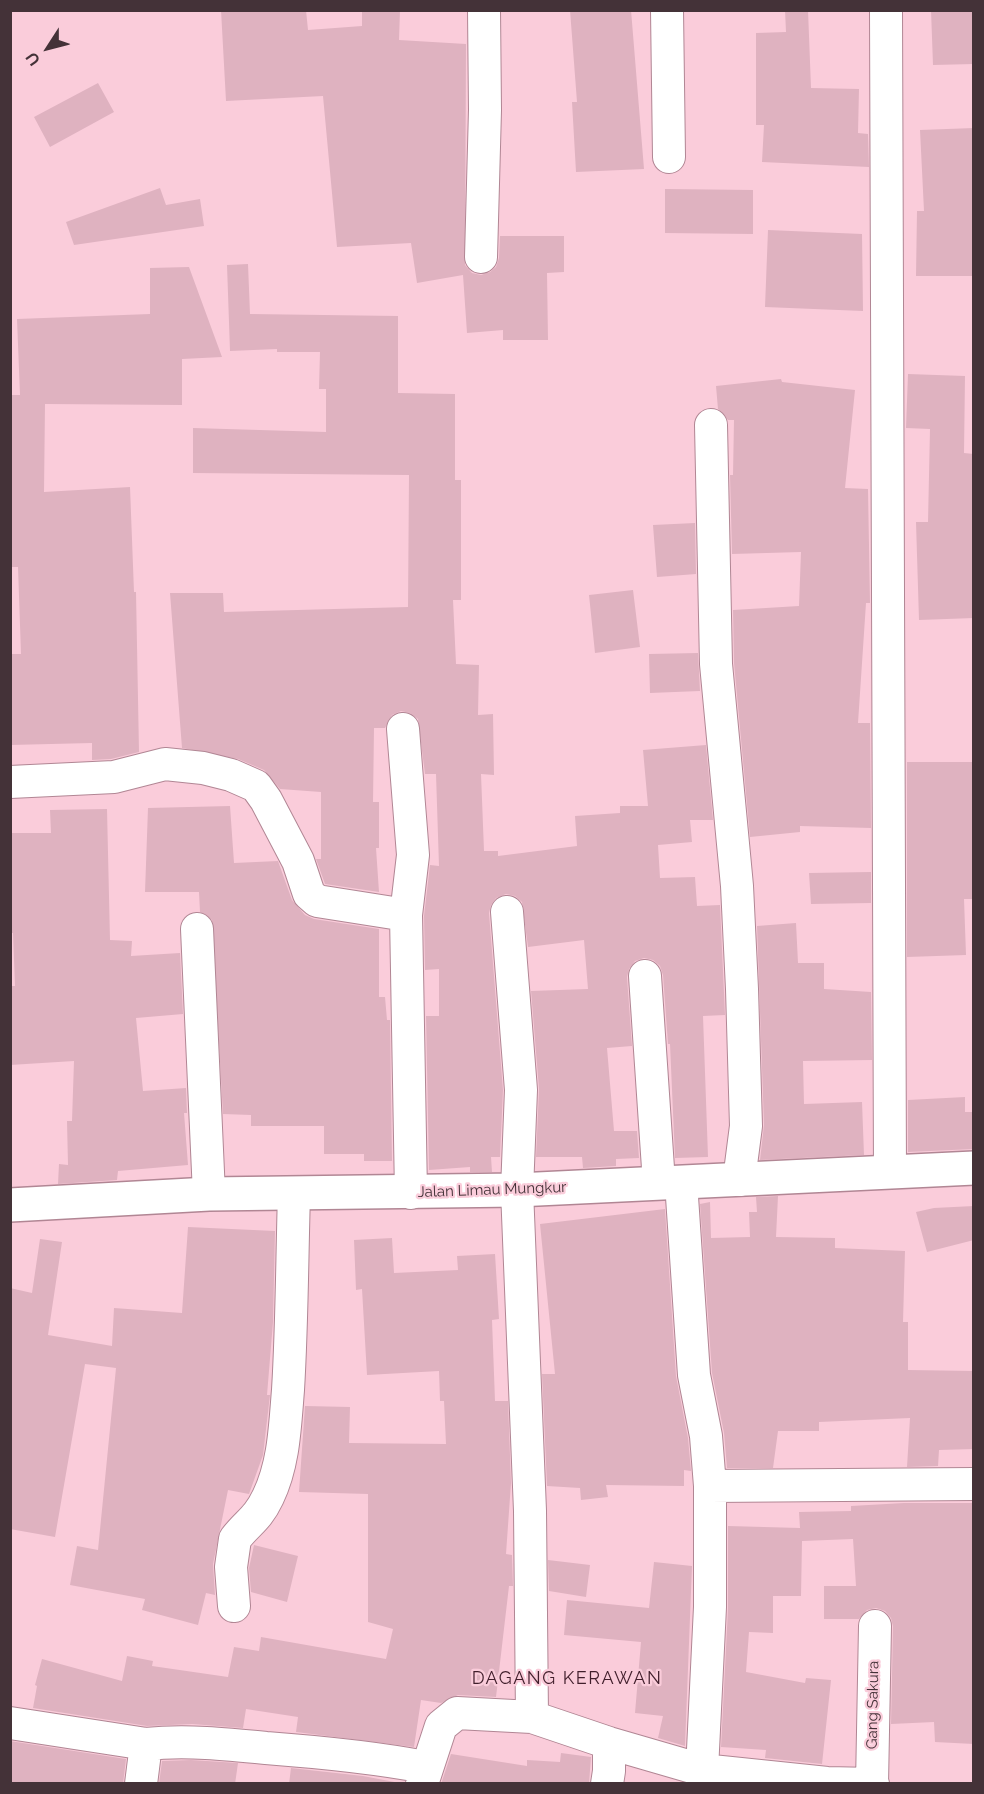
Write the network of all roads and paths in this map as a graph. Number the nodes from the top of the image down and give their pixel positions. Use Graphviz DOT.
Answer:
graph roads {
  1 [pos="484,10"];
  2 [pos="667,10"];
  3 [pos="886,10"];
  4 [pos="669,157"];
  5 [pos="482,257"];
  6 [pos="711,425"];
  7 [pos="403,729"];
  8 [pos="10,782"];
  9 [pos="507,912"];
  10 [pos="406,915"];
  11 [pos="197,929"];
  12 [pos="645,976"];
  13 [pos="974,1168"];
  14 [pos="890,1172"];
  15 [pos="739,1180"];
  16 [pos="670,1183"];
  17 [pos="517,1190"];
  18 [pos="411,1192"];
  19 [pos="209,1194"];
  20 [pos="294,1194"];
  21 [pos="10,1204"];
  22 [pos="974,1484"];
  23 [pos="711,1486"];
  24 [pos="234,1606"];
  25 [pos="874,1626"];
  26 [pos="532,1717"];
  27 [pos="10,1723"];
  28 [pos="609,1743"];
  29 [pos="146,1744"];
  30 [pos="424,1775"];
  31 [pos="703,1777"];
  32 [pos="827,1783"];
  33 [pos="141,1784"];
  34 [pos="607,1784"];
  35 [pos="873,1784"];
  1 -- 5 [label="street"];
  2 -- 4 [label="street"];
  3 -- 14 [label="street"];
  6 -- 15 [label="street"];
  7 -- 10 [label="street"];
  8 -- 10 [label="street"];
  9 -- 17 [label="street"];
  10 -- 18 [label="street"];
  11 -- 19 [label="street"];
  12 -- 16 [label="street"];
  13 -- 14 [label="street, Jalan Limau Mungkur"];
  14 -- 15 [label="street, Jalan Limau Mungkur"];
  15 -- 16 [label="street, Jalan Limau Mungkur"];
  16 -- 17 [label="street, Jalan Limau Mungkur"];
  16 -- 23 [label="street"];
  17 -- 18 [label="street, Jalan Limau Mungkur"];
  17 -- 26 [label="street"];
  18 -- 20 [label="street, Jalan Limau Mungkur"];
  19 -- 20 [label="street, Jalan Limau Mungkur"];
  19 -- 21 [label="street, Jalan Limau Mungkur"];
  20 -- 24 [label="street"];
  22 -- 23 [label="street"];
  23 -- 31 [label="street"];
  25 -- 35 [label="street, Gang Sakura"];
  26 -- 28 [label="street"];
  26 -- 30 [label="street"];
  27 -- 29 [label="street"];
  28 -- 31 [label="street"];
  28 -- 34 [label="street"];
  29 -- 30 [label="street"];
  29 -- 33 [label="street"];
  31 -- 32 [label="street"];
  32 -- 35 [label="street"];
}
